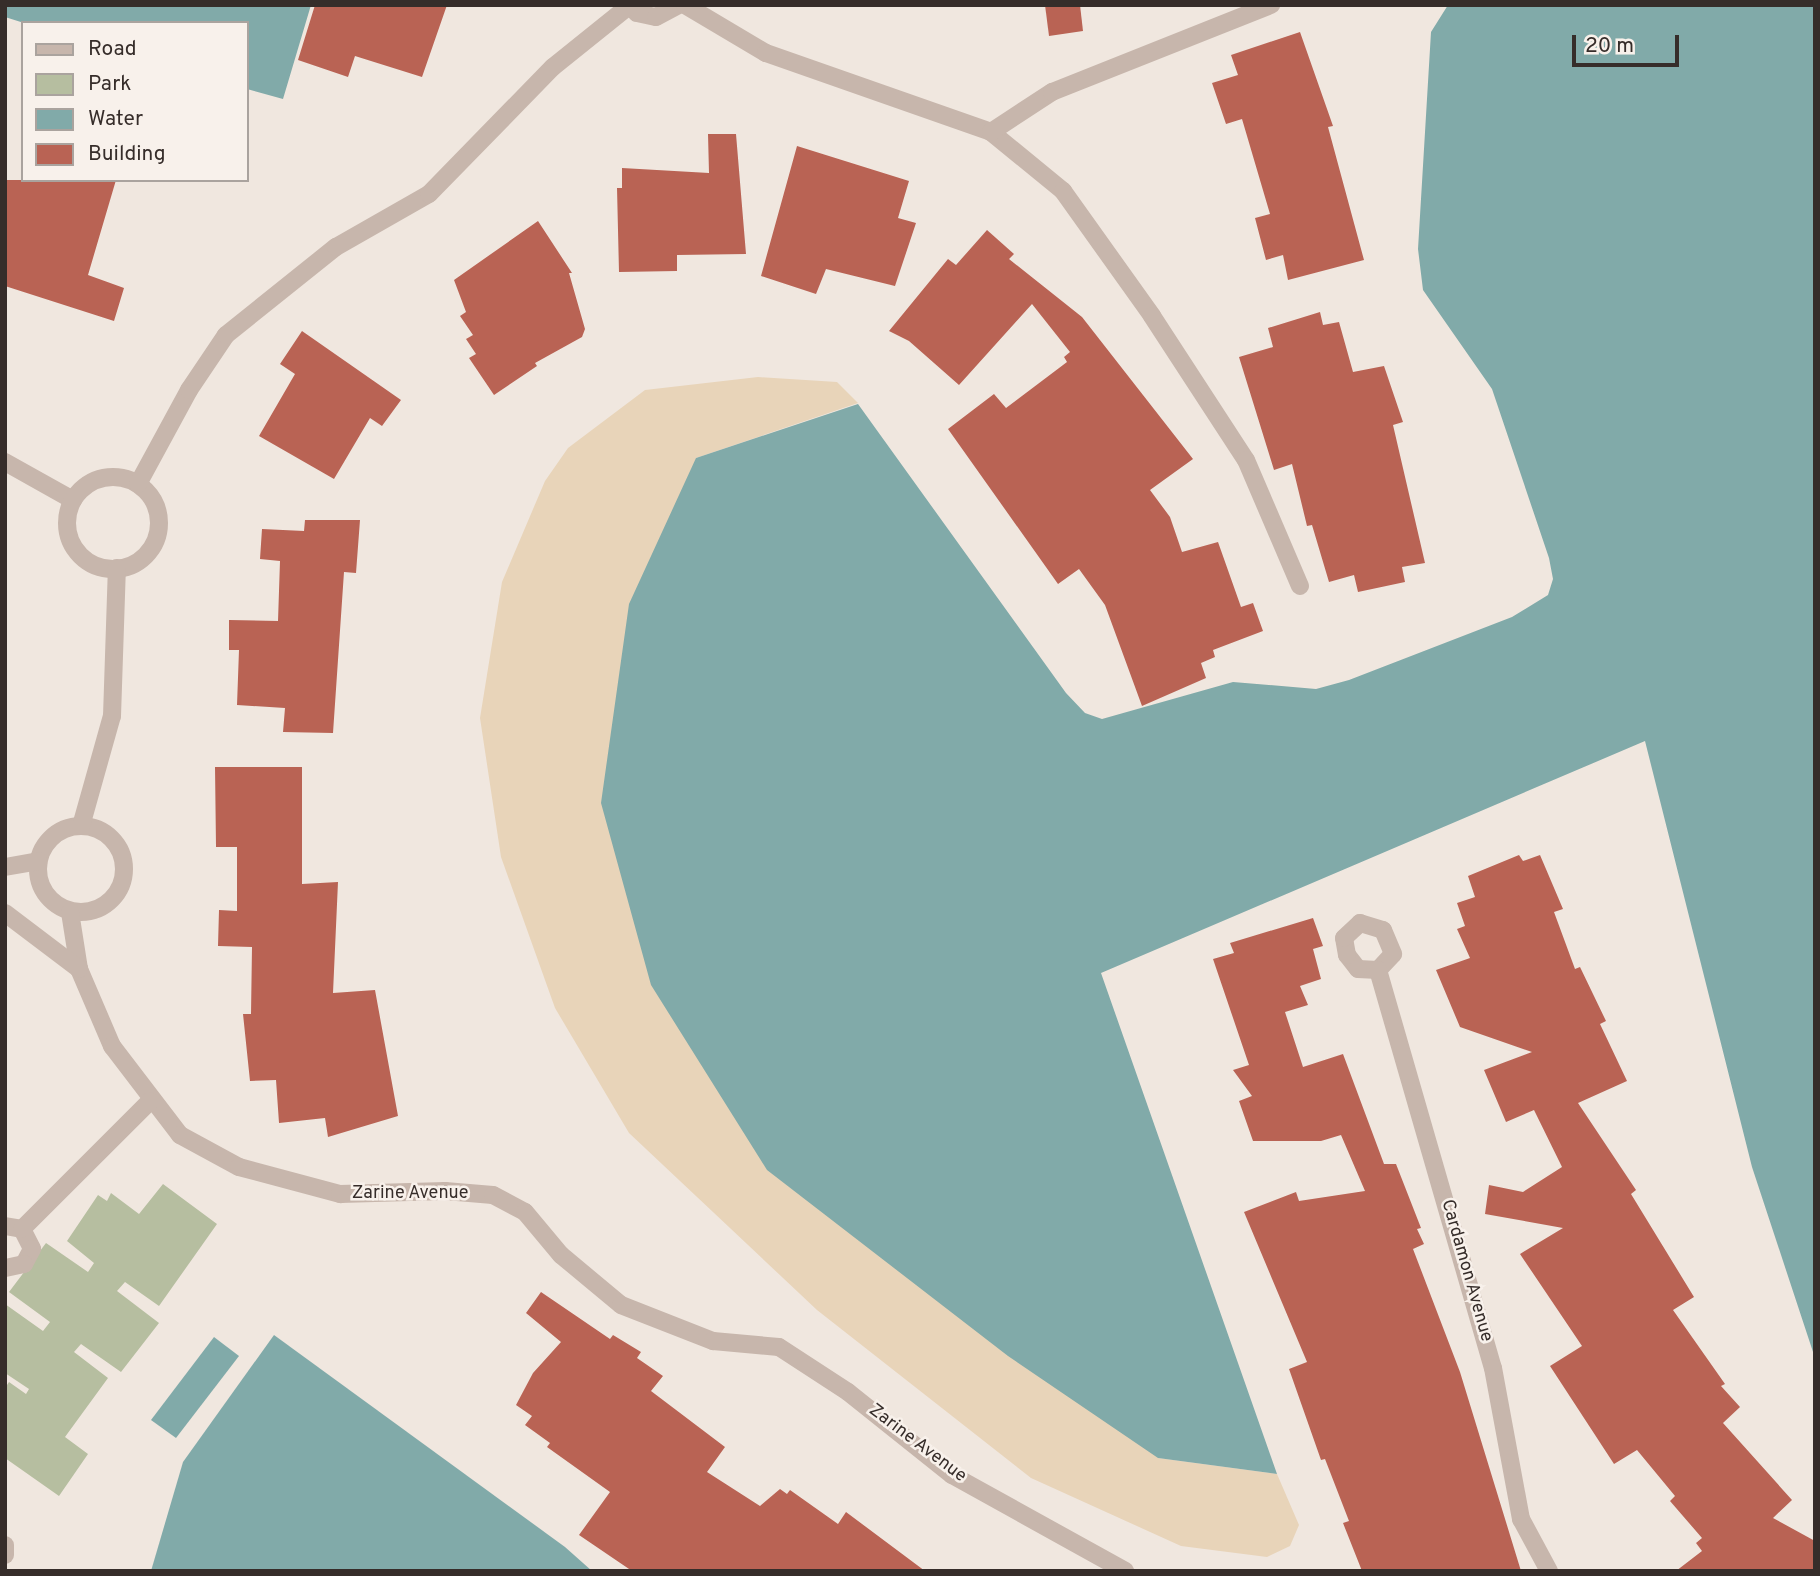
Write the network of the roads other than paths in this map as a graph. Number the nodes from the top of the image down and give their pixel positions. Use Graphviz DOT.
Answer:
graph roads {
  1 [pos="679,5"];
  2 [pos="685,5"];
  3 [pos="1271,5"];
  4 [pos="629,6"];
  5 [pos="991,132"];
  6 [pos="5,462"];
  7 [pos="138,484"];
  8 [pos="73,500"];
  9 [pos="117,568"];
  10 [pos="1300,586"];
  11 [pos="81,826"];
  12 [pos="38,860"];
  13 [pos="5,867"];
  14 [pos="70,912"];
  15 [pos="5,913"];
  16 [pos="79,969"];
  17 [pos="1378,970"];
  18 [pos="150,1101"];
  19 [pos="14,1227"];
  20 [pos="5,1268"];
  21 [pos="5,1545"];
  22 [pos="5,1555"];
  23 [pos="1125,1571"];
  24 [pos="1549,1571"];
  1 -- 4 [label="street"];
  2 -- 5 [label="street"];
  3 -- 5 [label="street"];
  4 -- 7 [label="street"];
  5 -- 10 [label="street"];
  6 -- 8 [label="street"];
  7 -- 8 [label="street"];
  7 -- 9 [label="street"];
  8 -- 9 [label="street"];
  9 -- 11 [label="street"];
  11 -- 12 [label="street"];
  11 -- 14 [label="street"];
  12 -- 13 [label="street"];
  12 -- 14 [label="street"];
  14 -- 16 [label="street, Zarine Avenue"];
  15 -- 16 [label="street"];
  16 -- 18 [label="street, Zarine Avenue"];
  17 -- 24 [label="street, Cardamon Avenue"];
  18 -- 19 [label="street"];
  18 -- 23 [label="street, Zarine Avenue"];
  19 -- 20 [label="street"];
  21 -- 22 [label="street"];
}
